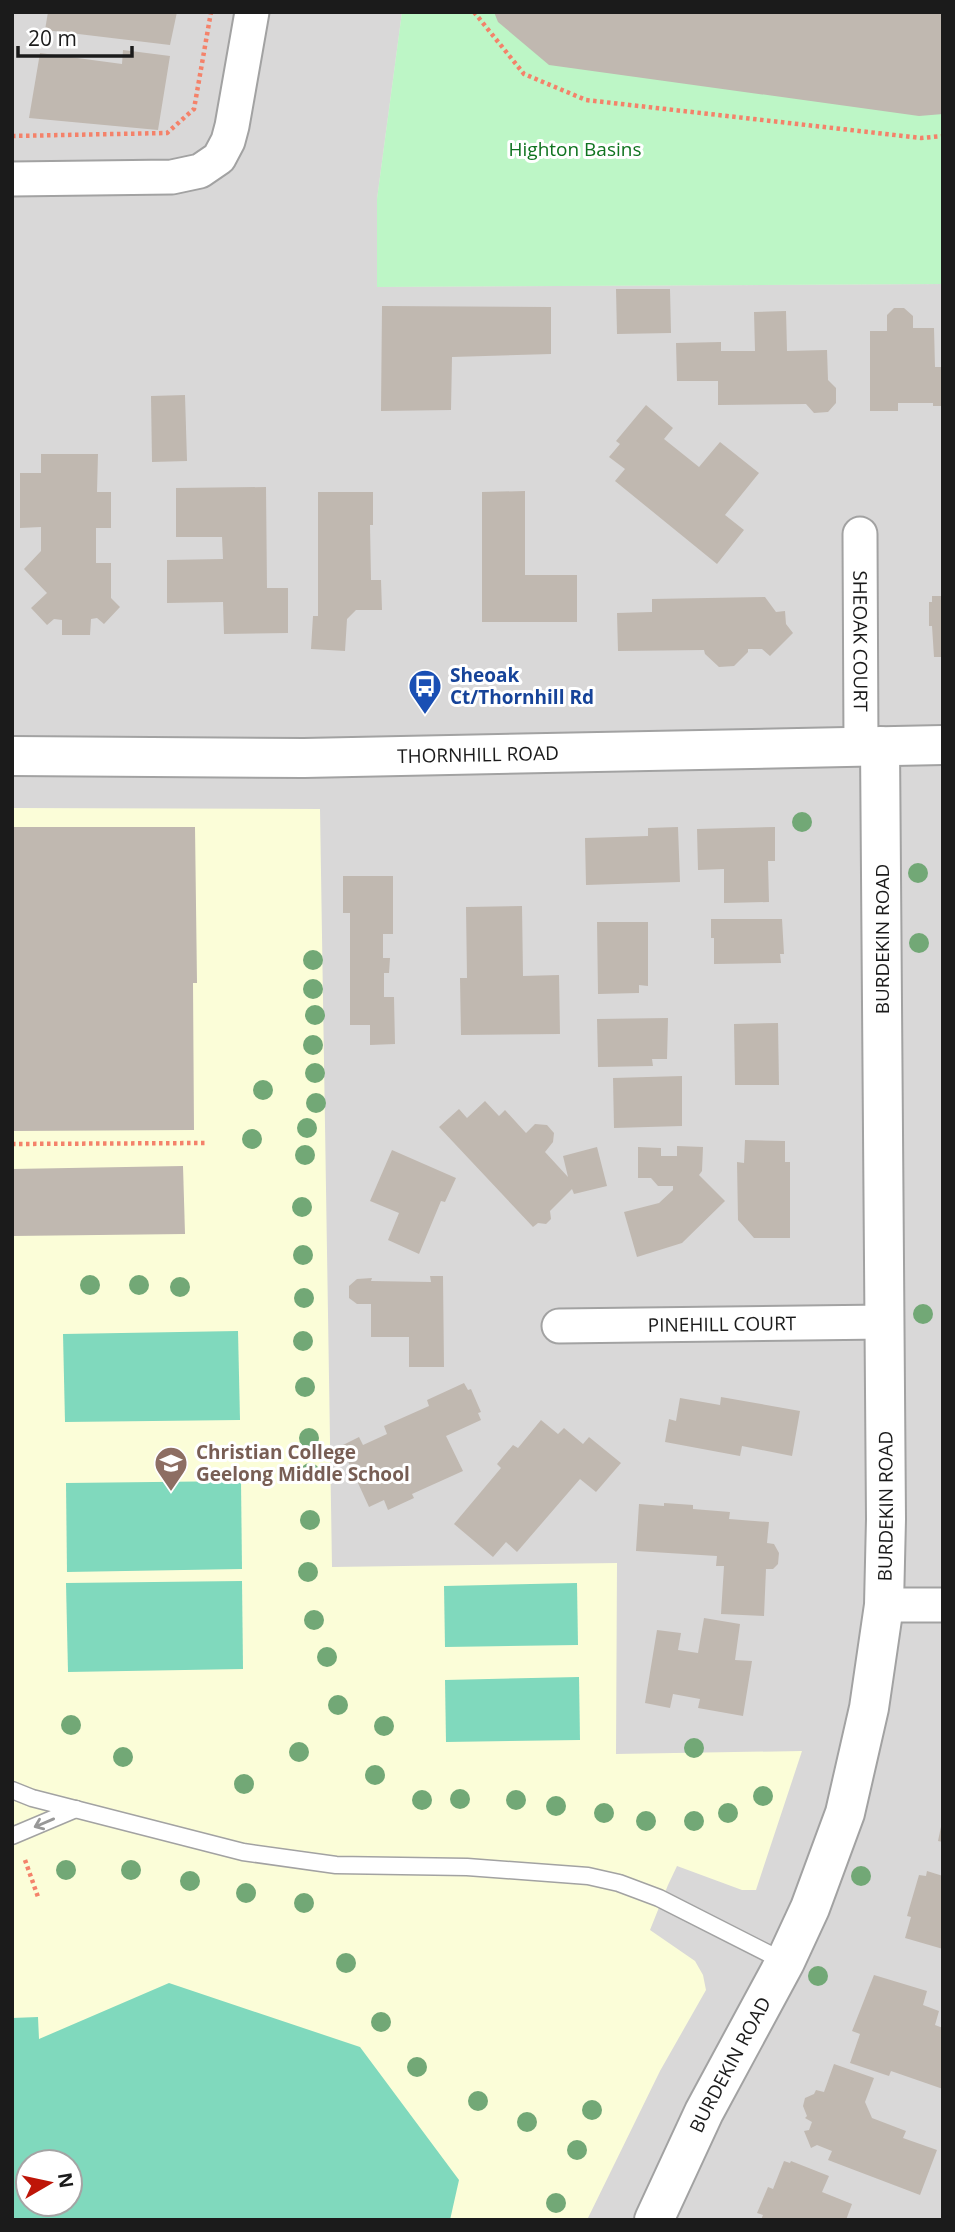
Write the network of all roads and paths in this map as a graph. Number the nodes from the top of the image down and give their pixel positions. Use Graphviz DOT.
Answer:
graph roads {
  1 [pos="211,12"];
  2 [pos="252,12"];
  3 [pos="474,12"];
  4 [pos="12,136"];
  5 [pos="943,136"];
  6 [pos="12,179"];
  7 [pos="860,534"];
  8 [pos="943,745"];
  9 [pos="871,746"];
  10 [pos="12,756"];
  11 [pos="207,1143"];
  12 [pos="12,1144"];
  13 [pos="885,1322"];
  14 [pos="559,1326"];
  15 [pos="884,1605"];
  16 [pos="943,1605"];
  17 [pos="12,1790"];
  18 [pos="76,1809"];
  19 [pos="12,1836"];
  20 [pos="23,1853"];
  21 [pos="38,1897"];
  22 [pos="785,1962"];
  23 [pos="654,2220"];
  1 -- 4 [label="path"];
  2 -- 6 [label="street"];
  3 -- 5 [label="path"];
  7 -- 9 [label="street, SHEOAK COURT"];
  8 -- 9 [label="street, THORNHILL ROAD"];
  9 -- 10 [label="street, THORNHILL ROAD"];
  9 -- 13 [label="street, BURDEKIN ROAD"];
  11 -- 12 [label="path"];
  13 -- 14 [label="street, PINEHILL COURT"];
  13 -- 15 [label="street, BURDEKIN ROAD"];
  15 -- 16 [label="street"];
  15 -- 22 [label="street, BURDEKIN ROAD"];
  17 -- 18 [label="lane"];
  18 -- 19 [label="lane, one-way"];
  18 -- 22 [label="lane"];
  20 -- 21 [label="path"];
  22 -- 23 [label="street, BURDEKIN ROAD"];
}
